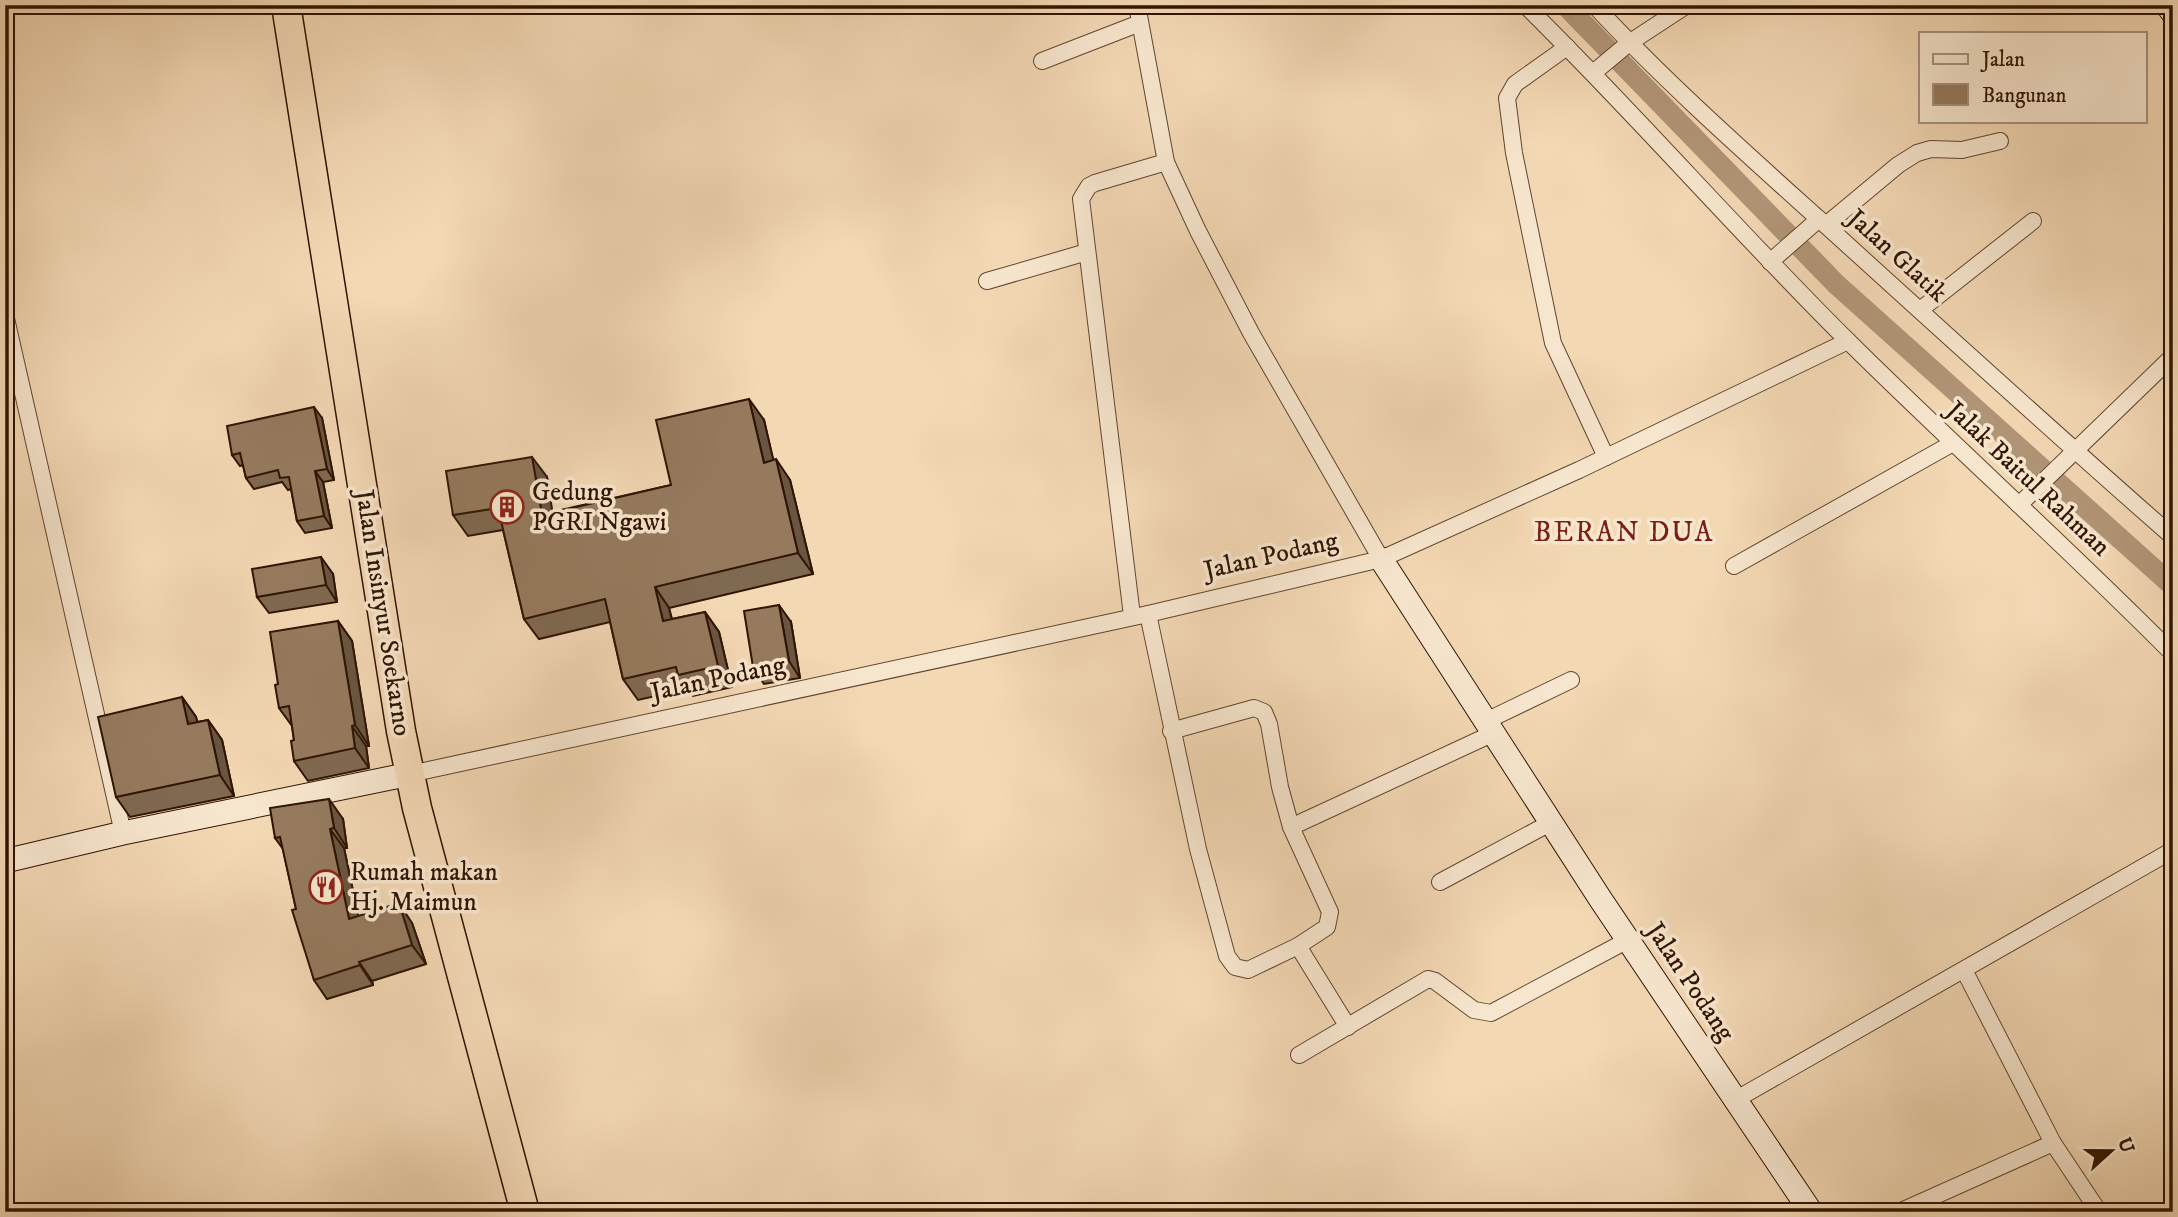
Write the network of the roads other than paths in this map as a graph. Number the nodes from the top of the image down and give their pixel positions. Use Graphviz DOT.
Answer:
graph roads {
  1 [pos="286,5"];
  2 [pos="1138,5"];
  3 [pos="1525,5"];
  4 [pos="1594,5"];
  5 [pos="1686,5"];
  6 [pos="1140,23"];
  7 [pos="1567,47"];
  8 [pos="1625,47"];
  9 [pos="1042,61"];
  10 [pos="1598,68"];
  11 [pos="2000,141"];
  12 [pos="1167,162"];
  13 [pos="2032,221"];
  14 [pos="1822,222"];
  15 [pos="1087,252"];
  16 [pos="1770,262"];
  17 [pos="987,281"];
  18 [pos="1920,310"];
  19 [pos="5,314"];
  20 [pos="1848,341"];
  21 [pos="2173,356"];
  22 [pos="1953,443"];
  23 [pos="2073,450"];
  24 [pos="1606,457"];
  25 [pos="2019,505"];
  26 [pos="2173,537"];
  27 [pos="1381,559"];
  28 [pos="1734,566"];
  29 [pos="1140,615"];
  30 [pos="2173,654"];
  31 [pos="1571,680"];
  32 [pos="1490,727"];
  33 [pos="1171,731"];
  34 [pos="410,774"];
  35 [pos="1552,822"];
  36 [pos="1291,827"];
  37 [pos="123,833"];
  38 [pos="2173,850"];
  39 [pos="5,862"];
  40 [pos="1440,882"];
  41 [pos="1629,940"];
  42 [pos="1298,946"];
  43 [pos="1964,970"];
  44 [pos="1348,1027"];
  45 [pos="1299,1055"];
  46 [pos="1735,1100"];
  47 [pos="2053,1143"];
  48 [pos="525,1212"];
  49 [pos="1811,1212"];
  50 [pos="1899,1212"];
  51 [pos="2099,1212"];
  1 -- 34 [label="highway, Jalan Insinyur Soekarno"];
  2 -- 6 [label="street"];
  3 -- 7 [label="street, Jalak Baitul Rahman"];
  4 -- 8 [label="street, Jalan Glatik"];
  5 -- 8 [label="street"];
  6 -- 9 [label="street"];
  6 -- 12 [label="street"];
  7 -- 10 [label="street, Jalak Baitul Rahman"];
  7 -- 24 [label="street"];
  8 -- 10 [label="street"];
  8 -- 14 [label="street, Jalan Glatik"];
  10 -- 16 [label="street, Jalak Baitul Rahman"];
  11 -- 14 [label="street"];
  12 -- 15 [label="street"];
  12 -- 27 [label="street"];
  13 -- 18 [label="street"];
  14 -- 16 [label="street"];
  14 -- 18 [label="street, Jalan Glatik"];
  15 -- 17 [label="street"];
  15 -- 29 [label="street"];
  16 -- 20 [label="street, Jalak Baitul Rahman"];
  18 -- 23 [label="street, Jalan Glatik"];
  19 -- 37 [label="street"];
  20 -- 22 [label="street, Jalak Baitul Rahman"];
  20 -- 24 [label="street"];
  21 -- 23 [label="street"];
  22 -- 25 [label="street, Jalak Baitul Rahman"];
  22 -- 28 [label="street"];
  23 -- 25 [label="street"];
  23 -- 26 [label="street, Jalan Glatik"];
  24 -- 27 [label="street"];
  25 -- 30 [label="street, Jalak Baitul Rahman"];
  27 -- 29 [label="street, Jalan Podang"];
  27 -- 32 [label="street, Jalan Podang"];
  29 -- 33 [label="street"];
  29 -- 34 [label="street, Jalan Podang"];
  31 -- 32 [label="street"];
  32 -- 35 [label="street, Jalan Podang"];
  32 -- 36 [label="street"];
  33 -- 36 [label="street"];
  33 -- 42 [label="street"];
  34 -- 37 [label="street"];
  34 -- 48 [label="highway, Jalan Insinyur Soekarno"];
  35 -- 40 [label="street"];
  35 -- 41 [label="street, Jalan Podang"];
  36 -- 42 [label="street"];
  37 -- 39 [label="street"];
  38 -- 43 [label="street"];
  41 -- 44 [label="street"];
  41 -- 46 [label="street, Jalan Podang"];
  42 -- 44 [label="street"];
  43 -- 46 [label="street"];
  43 -- 47 [label="street"];
  44 -- 45 [label="street"];
  46 -- 49 [label="street, Jalan Podang"];
  47 -- 50 [label="street"];
  47 -- 51 [label="street"];
}
